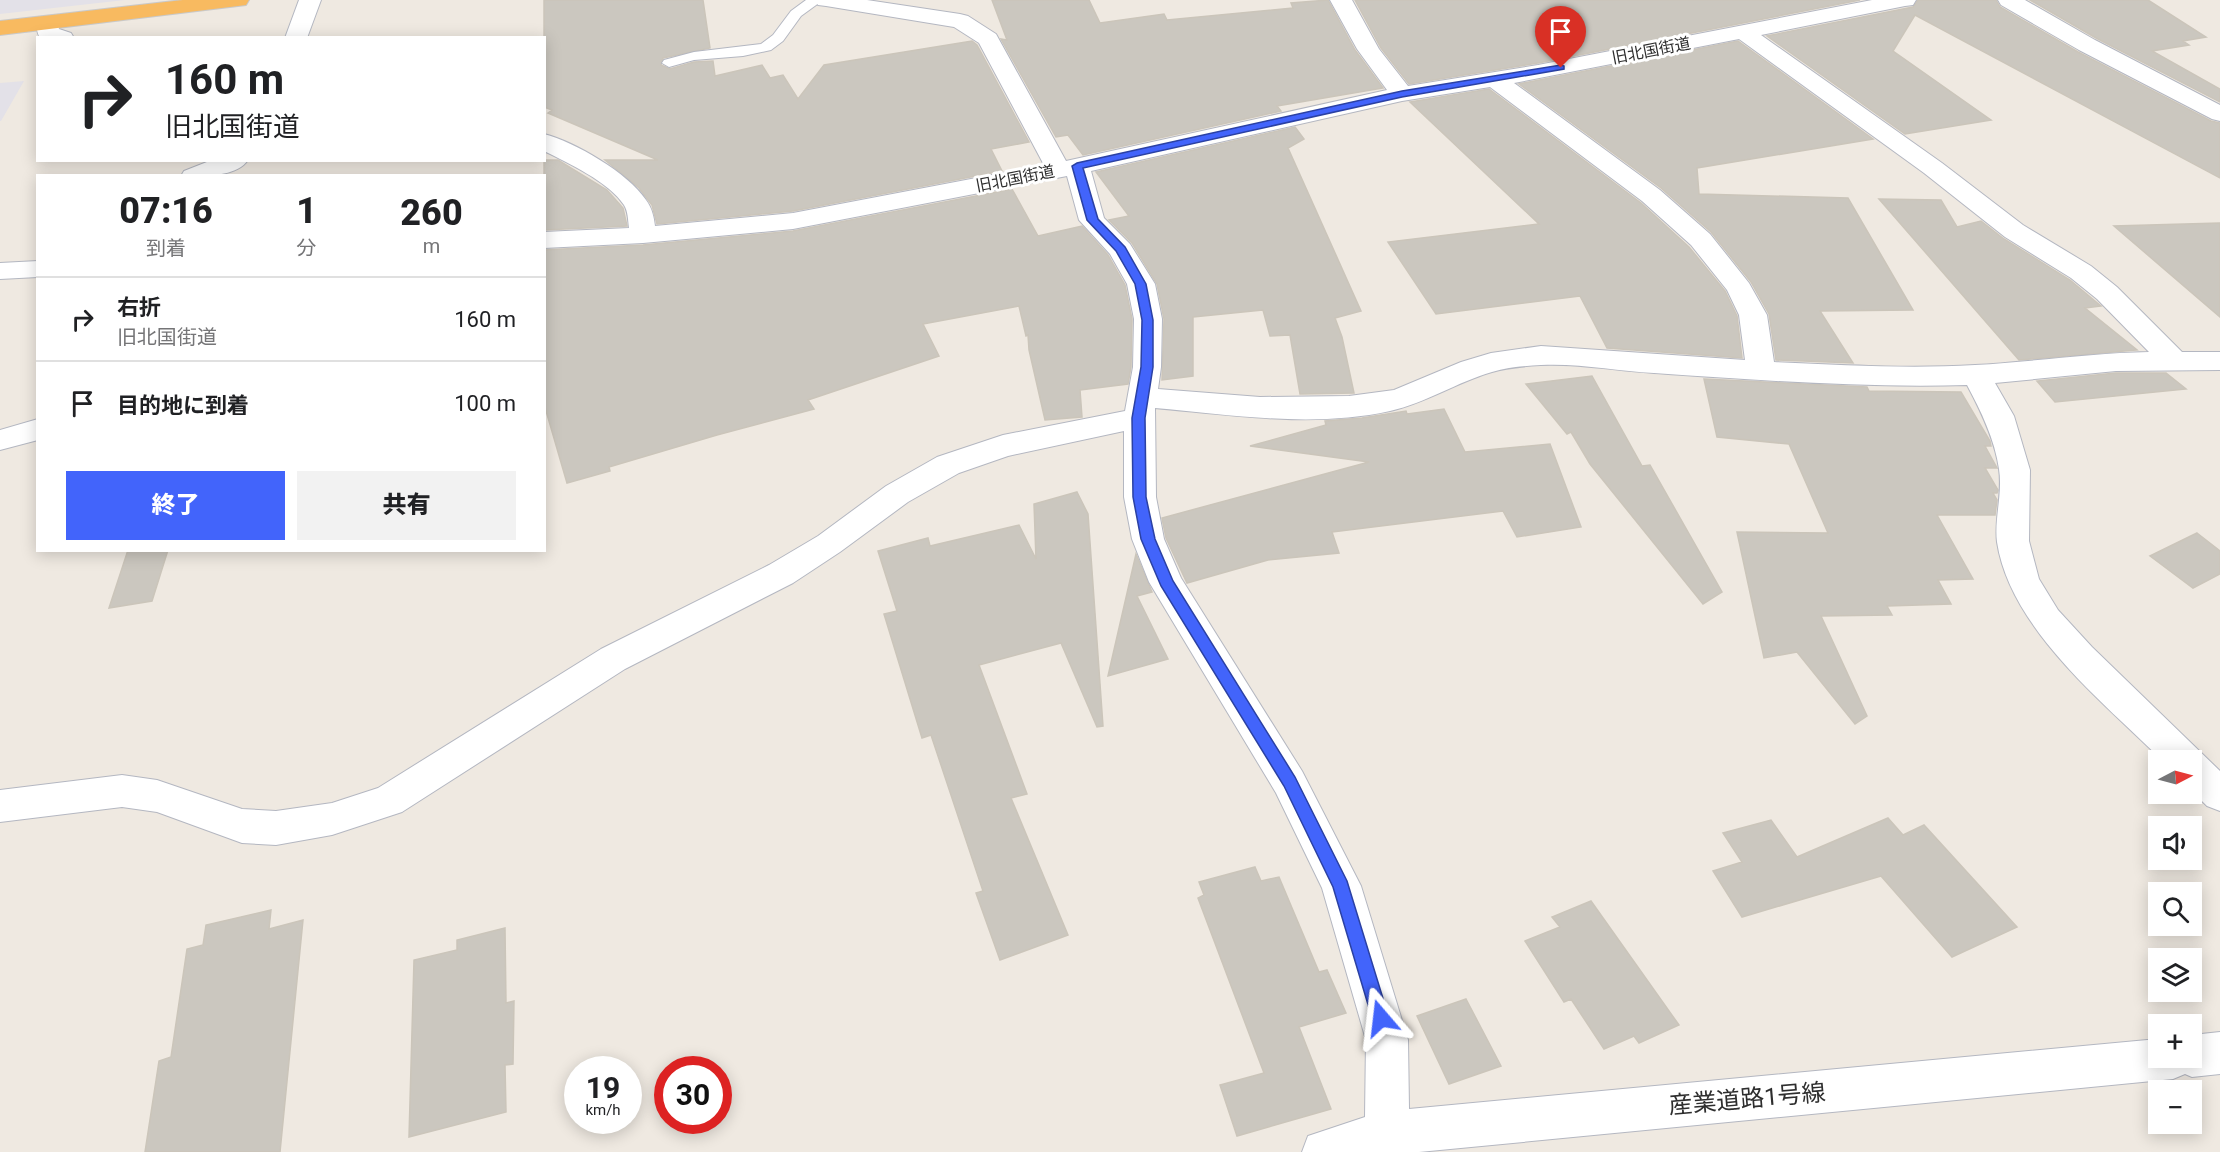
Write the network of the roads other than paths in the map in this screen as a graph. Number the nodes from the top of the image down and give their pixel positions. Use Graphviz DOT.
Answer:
graph roads {
  1 [pos="238,0"];
  2 [pos="310,0"];
  3 [pos="816,0"];
  4 [pos="826,0"];
  5 [pos="1341,0"];
  6 [pos="1905,0"];
  7 [pos="2009,0"];
  8 [pos="0,28"];
  9 [pos="55,30"];
  10 [pos="1743,32"];
  11 [pos="298,36"];
  12 [pos="669,63"];
  13 [pos="1494,79"];
  14 [pos="1402,94"];
  15 [pos="2220,114"];
  16 [pos="546,142"];
  17 [pos="231,162"];
  18 [pos="1068,168"];
  19 [pos="198,174"];
  20 [pos="643,234"];
  21 [pos="546,240"];
  22 [pos="36,269"];
  23 [pos="0,271"];
  24 [pos="2173,360"];
  25 [pos="2220,361"];
  26 [pos="1760,370"];
  27 [pos="1976,375"];
  28 [pos="1141,408"];
  29 [pos="36,430"];
  30 [pos="0,440"];
  31 [pos="2175,750"];
  32 [pos="2202,776"];
  33 [pos="2220,795"];
  34 [pos="0,806"];
  35 [pos="2220,1053"];
  36 [pos="2202,1055"];
  37 [pos="2148,1061"];
  38 [pos="1387,1142"];
  39 [pos="1324,1152"];
  1 -- 9 [label="highway"];
  2 -- 11 [label="street"];
  3 -- 12 [label="lane"];
  4 -- 18 [label="street"];
  5 -- 14 [label="street"];
  6 -- 10 [label="street, 旧北国街道"];
  7 -- 15 [label="street"];
  8 -- 9 [label="highway"];
  10 -- 13 [label="street, 旧北国街道"];
  10 -- 24 [label="street"];
  13 -- 14 [label="street, 旧北国街道"];
  13 -- 26 [label="street"];
  14 -- 18 [label="street, 旧北国街道"];
  16 -- 20 [label="street"];
  17 -- 19 [label="street"];
  18 -- 20 [label="street, 旧北国街道"];
  18 -- 28 [label="street"];
  20 -- 21 [label="street, 旧北国街道"];
  22 -- 23 [label="street"];
  24 -- 25 [label="street"];
  24 -- 27 [label="street"];
  26 -- 27 [label="street"];
  26 -- 28 [label="street"];
  27 -- 31 [label="street"];
  28 -- 34 [label="street"];
  28 -- 38 [label="street"];
  29 -- 30 [label="street"];
  32 -- 33 [label="street"];
  35 -- 36 [label="street"];
  37 -- 38 [label="street, 産業道路1号線"];
  38 -- 39 [label="street, 産業道路1号線"];
}
